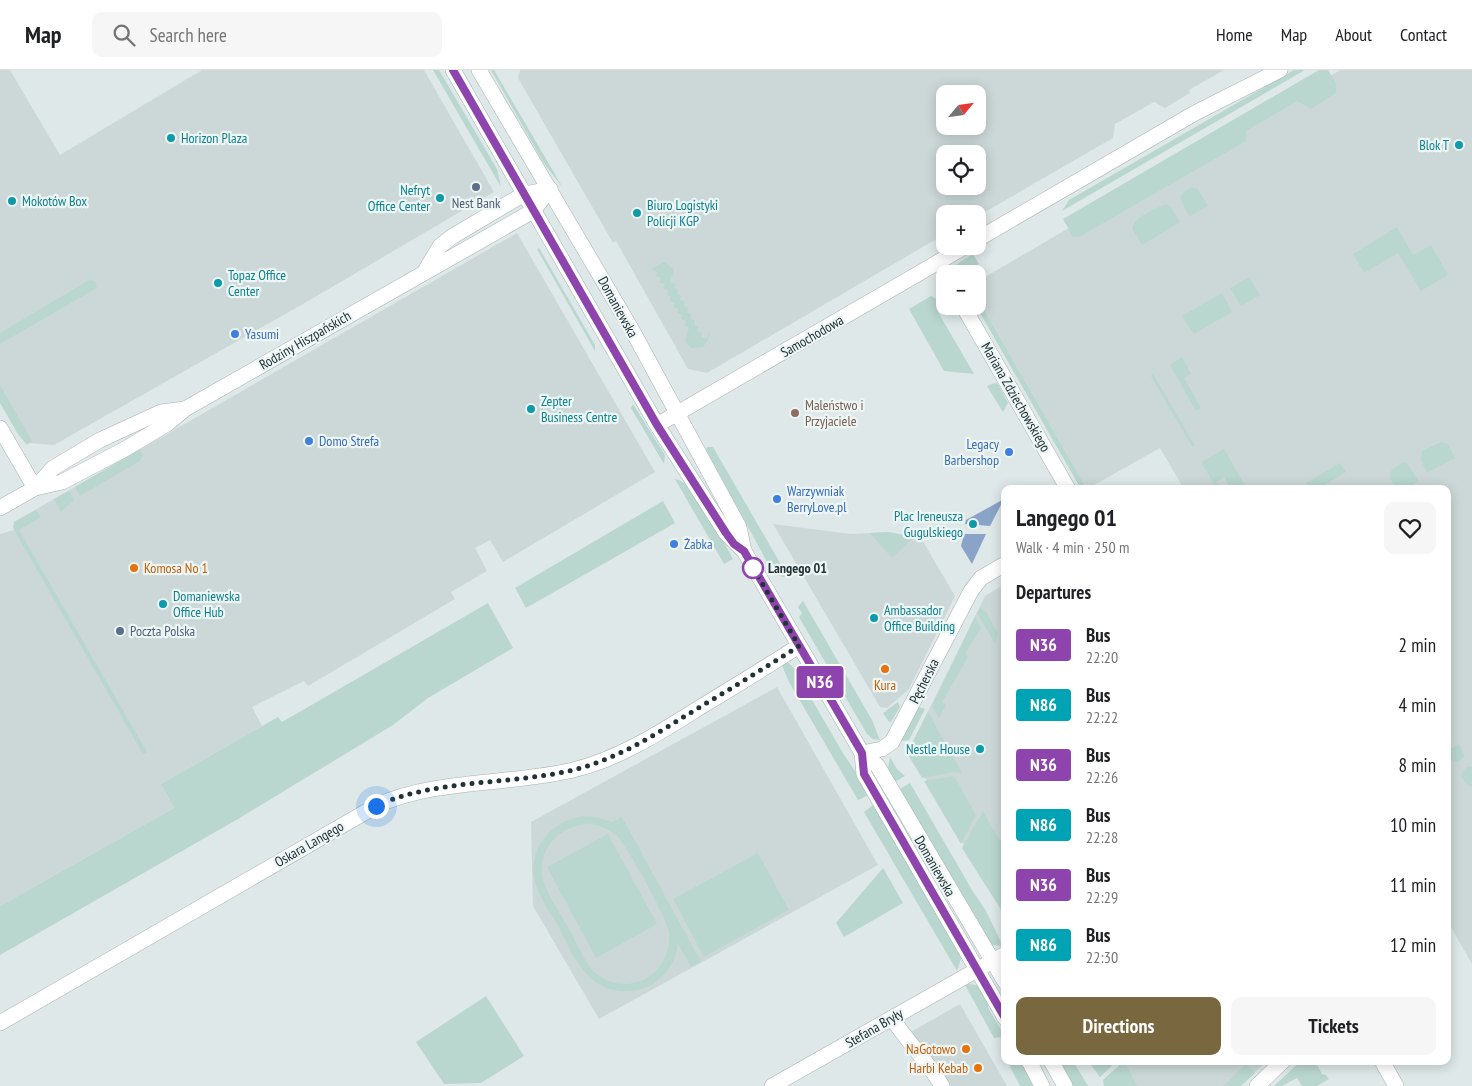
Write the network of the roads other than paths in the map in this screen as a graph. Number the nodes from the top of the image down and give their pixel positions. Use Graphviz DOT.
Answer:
graph roads {
  1 [pos="453,70"];
  2 [pos="479,70"];
  3 [pos="1263,70"];
  4 [pos="1280,70"];
  5 [pos="1195,113"];
  6 [pos="550,189"];
  7 [pos="524,194"];
  8 [pos="533,211"];
  9 [pos="986,235"];
  10 [pos="957,255"];
  11 [pos="946,265"];
  12 [pos="426,271"];
  13 [pos="936,272"];
  14 [pos="968,315"];
  15 [pos="677,414"];
  16 [pos="657,425"];
  17 [pos="0,428"];
  18 [pos="1066,485"];
  19 [pos="35,488"];
  20 [pos="0,508"];
  21 [pos="744,551"];
  22 [pos="1001,566"];
  23 [pos="799,646"];
  24 [pos="862,753"];
  25 [pos="999,957"];
  26 [pos="976,969"];
  27 [pos="1001,1011"];
  28 [pos="892,1018"];
  29 [pos="0,1023"];
  30 [pos="1031,1065"];
  31 [pos="1053,1065"];
  32 [pos="1279,1065"];
  33 [pos="1385,1065"];
  34 [pos="772,1086"];
  35 [pos="942,1086"];
  36 [pos="1042,1086"];
  37 [pos="1065,1086"];
  38 [pos="1257,1086"];
  39 [pos="1396,1086"];
  1 -- 7 [label="street, Domaniewska"];
  2 -- 6 [label="street, Domaniewska"];
  3 -- 5 [label="street"];
  4 -- 5 [label="street"];
  5 -- 9 [label="street"];
  6 -- 7 [label="street"];
  6 -- 8 [label="street, Rodziny Hiszpańskich"];
  6 -- 15 [label="street, Domaniewska"];
  7 -- 8 [label="street, Domaniewska"];
  7 -- 12 [label="street"];
  8 -- 12 [label="street, Rodziny Hiszpańskich"];
  8 -- 16 [label="street, Domaniewska"];
  10 -- 11 [label="street, Samochodowa"];
  12 -- 19 [label="street, Rodziny Hiszpańskich"];
  13 -- 15 [label="street, Samochodowa"];
  14 -- 18 [label="street, Mariana Zdziechowskiego"];
  15 -- 16 [label="street, Samochodowa"];
  15 -- 21 [label="street, Domaniewska"];
  16 -- 21 [label="street, Domaniewska"];
  17 -- 19 [label="street"];
  19 -- 20 [label="street, Rodziny Hiszpańskich"];
  21 -- 23 [label="street, Domaniewska"];
  22 -- 24 [label="street, Pęcherska"];
  23 -- 24 [label="street, Domaniewska"];
  23 -- 29 [label="street, Oskara Langego"];
  24 -- 25 [label="street, Domaniewska"];
  24 -- 26 [label="street, Domaniewska"];
  25 -- 26 [label="street, Stefana Bryły"];
  26 -- 27 [label="street, Domaniewska"];
  26 -- 28 [label="street, Stefana Bryły"];
  28 -- 34 [label="street, Stefana Bryły"];
  28 -- 35 [label="street"];
  30 -- 36 [label="street"];
  31 -- 37 [label="street"];
  32 -- 38 [label="street"];
  33 -- 39 [label="street"];
}
